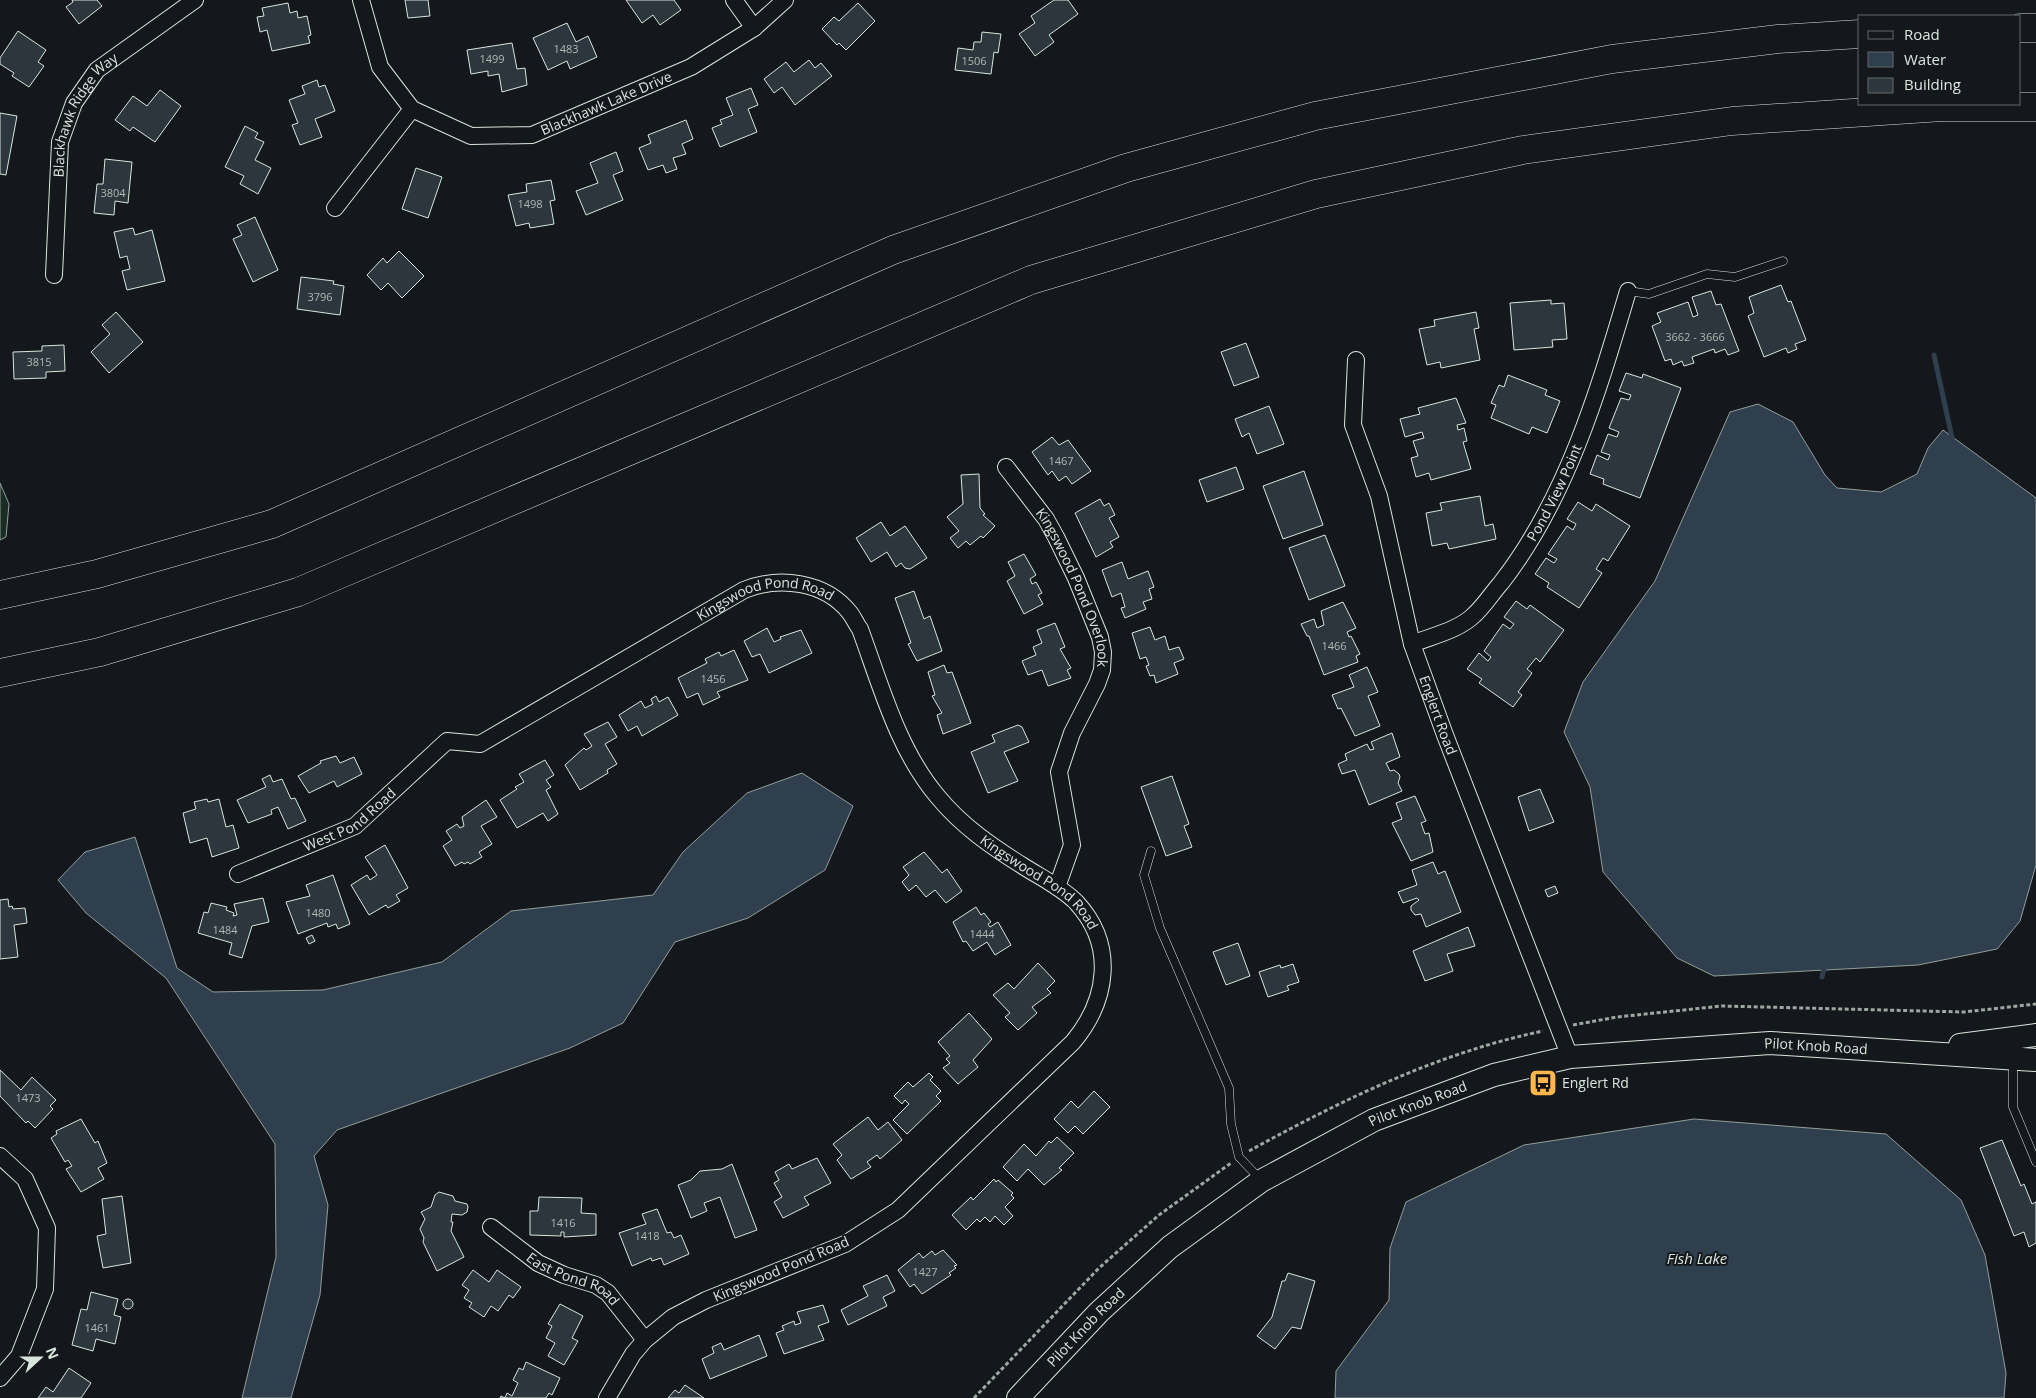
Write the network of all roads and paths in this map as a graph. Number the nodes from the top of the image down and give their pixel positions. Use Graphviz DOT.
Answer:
graph roads {
  1 [pos="196,0"];
  2 [pos="361,0"];
  3 [pos="734,0"];
  4 [pos="785,0"];
  5 [pos="754,28"];
  6 [pos="2021,28"];
  7 [pos="2036,28"];
  8 [pos="1858,34"];
  9 [pos="2036,107"];
  10 [pos="412,109"];
  11 [pos="335,208"];
  12 [pos="1783,261"];
  13 [pos="54,275"];
  14 [pos="1628,291"];
  15 [pos="1356,360"];
  16 [pos="1006,467"];
  17 [pos="0,595"];
  18 [pos="1412,644"];
  19 [pos="0,673"];
  20 [pos="447,742"];
  21 [pos="1151,852"];
  22 [pos="238,874"];
  23 [pos="1057,887"];
  24 [pos="2036,1004"];
  25 [pos="1559,1028"];
  26 [pos="2036,1035"];
  27 [pos="1912,1051"];
  28 [pos="1570,1057"];
  29 [pos="2013,1058"];
  30 [pos="2036,1060"];
  31 [pos="0,1156"];
  32 [pos="1239,1157"];
  33 [pos="2036,1162"];
  34 [pos="1261,1181"];
  35 [pos="491,1226"];
  36 [pos="645,1340"];
  37 [pos="0,1378"];
  38 [pos="607,1398"];
  39 [pos="974,1398"];
  40 [pos="1018,1398"];
  1 -- 13 [label="street, Blackhawk Ridge Way"];
  2 -- 10 [label="street, Blackhawk Lake Drive"];
  3 -- 5 [label="street"];
  4 -- 5 [label="street, Blackhawk Lake Drive"];
  5 -- 10 [label="street, Blackhawk Lake Drive"];
  6 -- 7 [label="highway"];
  8 -- 17 [label="highway"];
  9 -- 19 [label="highway"];
  10 -- 11 [label="street"];
  12 -- 14 [label="lane"];
  14 -- 18 [label="street, Pond View Point"];
  15 -- 18 [label="street, Englert Road"];
  16 -- 23 [label="street, Kingswood Pond Overlook"];
  18 -- 25 [label="street, Englert Road"];
  20 -- 22 [label="street, West Pond Road"];
  20 -- 23 [label="street, Kingswood Pond Road"];
  21 -- 32 [label="lane"];
  23 -- 36 [label="street, Kingswood Pond Road"];
  24 -- 25 [label="path"];
  25 -- 28 [label="street, Englert Road"];
  25 -- 32 [label="path"];
  26 -- 27 [label="main road, Pilot Knob Road"];
  27 -- 28 [label="main road, Pilot Knob Road"];
  27 -- 29 [label="main road, Pilot Knob Road"];
  28 -- 34 [label="main road, Pilot Knob Road"];
  29 -- 30 [label="main road, Pilot Knob Road"];
  29 -- 33 [label="lane"];
  31 -- 37 [label="street"];
  32 -- 34 [label="lane"];
  32 -- 39 [label="path"];
  34 -- 40 [label="main road, Pilot Knob Road"];
  35 -- 36 [label="street, East Pond Road"];
  36 -- 38 [label="street, Kingswood Pond Road"];
}
